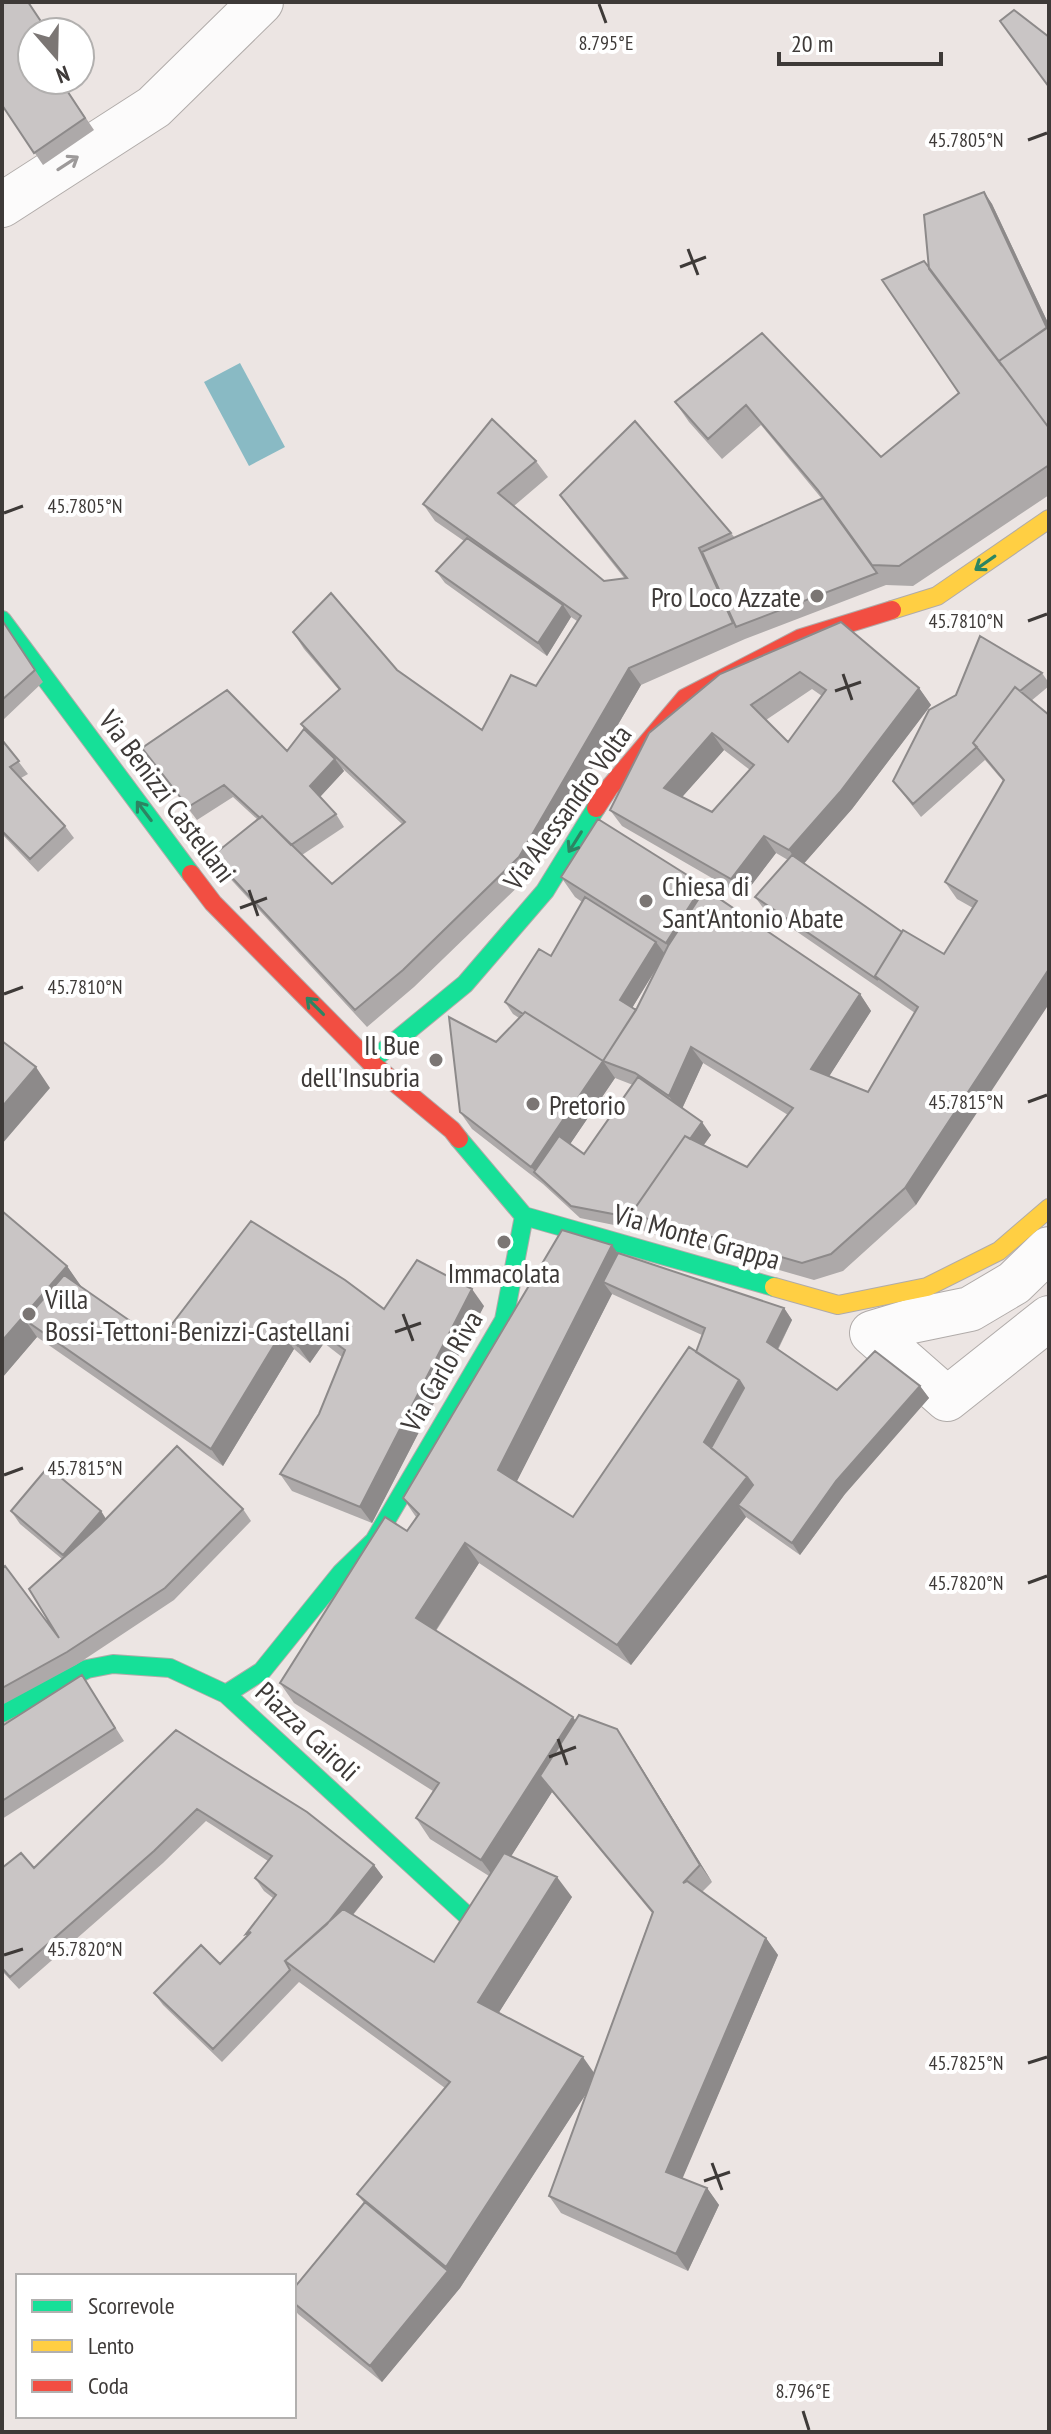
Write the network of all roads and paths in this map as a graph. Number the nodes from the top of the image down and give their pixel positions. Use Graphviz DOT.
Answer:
graph roads {
  1 [pos="261,2"];
  2 [pos="2,205"];
  3 [pos="1049,519"];
  4 [pos="2,620"];
  5 [pos="370,1062"];
  6 [pos="1049,1209"];
  7 [pos="524,1216"];
  8 [pos="1049,1249"];
  9 [pos="1049,1318"];
  10 [pos="374,1541"];
  11 [pos="226,1694"];
  12 [pos="2,1713"];
  13 [pos="474,1922"];
  2 -- 1 [label="street, one-way"];
  3 -- 5 [label="street, Via Alessandro Volta, one-way"];
  5 -- 4 [label="street, Via Benizzi Castellani, one-way"];
  5 -- 7 [label="street"];
  6 -- 7 [label="street, Via Monte Grappa"];
  7 -- 10 [label="street, Via Carlo Riva"];
  8 -- 9 [label="street"];
  10 -- 11 [label="street, Piazza Cairoli"];
  11 -- 12 [label="street"];
  11 -- 13 [label="street, Piazza Cairoli"];
}
